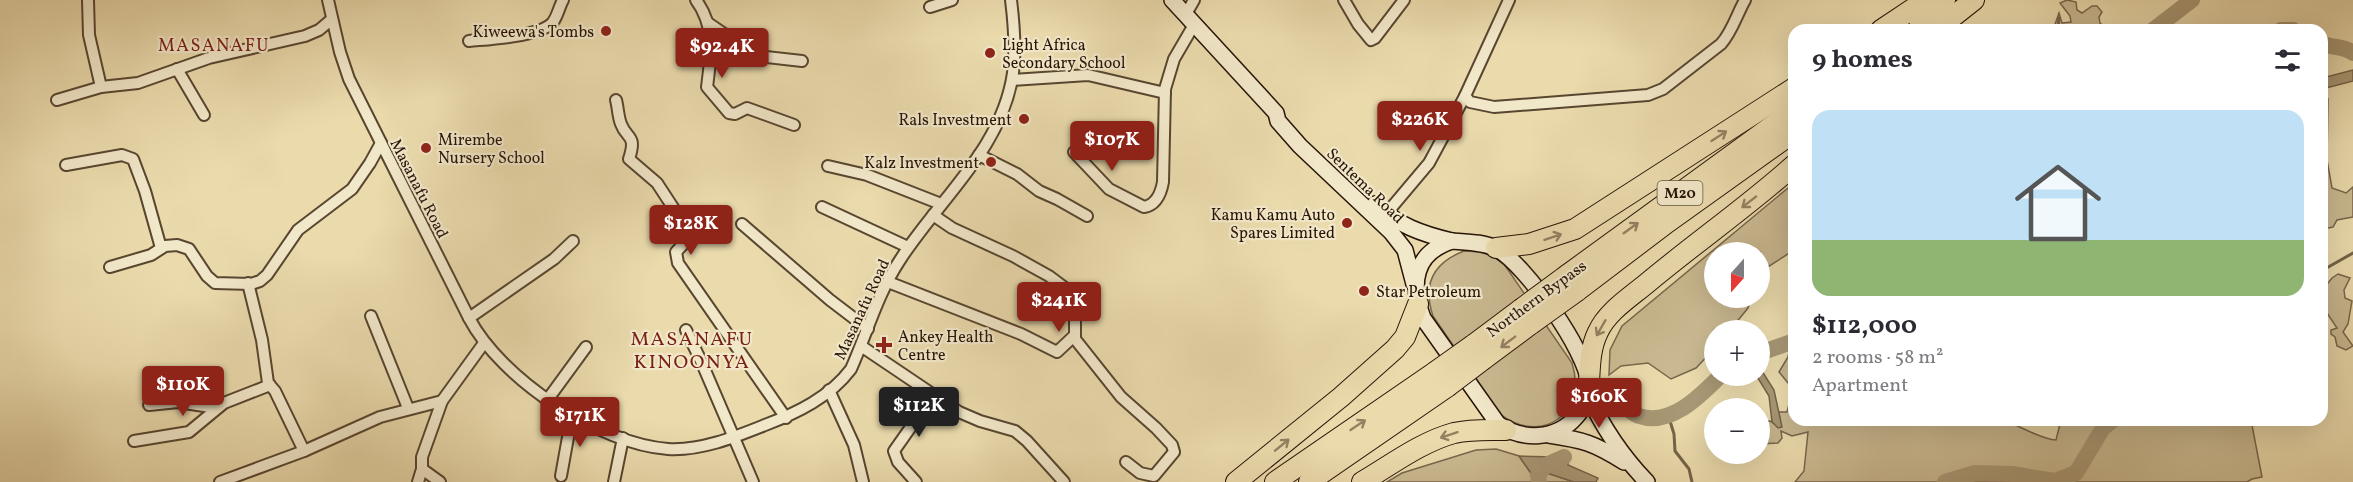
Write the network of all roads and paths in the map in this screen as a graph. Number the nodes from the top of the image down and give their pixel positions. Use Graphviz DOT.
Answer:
graph roads {
  1 [pos="88,0"];
  2 [pos="328,0"];
  3 [pos="563,0"];
  4 [pos="696,0"];
  5 [pos="952,0"];
  6 [pos="1011,0"];
  7 [pos="1172,0"];
  8 [pos="1194,0"];
  9 [pos="1344,0"];
  10 [pos="1404,0"];
  11 [pos="1509,0"];
  12 [pos="1745,0"];
  13 [pos="1926,0"];
  14 [pos="1945,0"];
  15 [pos="1976,0"];
  16 [pos="930,7"];
  17 [pos="332,19"];
  18 [pos="1190,19"];
  19 [pos="708,23"];
  20 [pos="1890,24"];
  21 [pos="1913,24"];
  22 [pos="1944,24"];
  23 [pos="1951,24"];
  24 [pos="469,41"];
  25 [pos="802,62"];
  26 [pos="177,69"];
  27 [pos="1012,80"];
  28 [pos="101,87"];
  29 [pos="1788,92"];
  30 [pos="1164,93"];
  31 [pos="1465,96"];
  32 [pos="57,100"];
  33 [pos="616,100"];
  34 [pos="1276,113"];
  35 [pos="1788,115"];
  36 [pos="204,116"];
  37 [pos="794,125"];
  38 [pos="1788,136"];
  39 [pos="381,143"];
  40 [pos="1074,152"];
  41 [pos="979,155"];
  42 [pos="66,165"];
  43 [pos="828,166"];
  44 [pos="1788,170"];
  45 [pos="941,204"];
  46 [pos="822,207"];
  47 [pos="1386,214"];
  48 [pos="933,215"];
  49 [pos="1087,216"];
  50 [pos="742,224"];
  51 [pos="573,241"];
  52 [pos="1452,241"];
  53 [pos="908,247"];
  54 [pos="161,248"];
  55 [pos="1496,248"];
  56 [pos="110,267"];
  57 [pos="888,282"];
  58 [pos="1572,283"];
  59 [pos="248,284"];
  60 [pos="1417,297"];
  61 [pos="371,316"];
  62 [pos="469,318"];
  63 [pos="868,329"];
  64 [pos="686,330"];
  65 [pos="1074,336"];
  66 [pos="484,343"];
  67 [pos="861,346"];
  68 [pos="586,347"];
  69 [pos="1441,380"];
  70 [pos="270,386"];
  71 [pos="1588,389"];
  72 [pos="830,390"];
  73 [pos="934,394"];
  74 [pos="548,399"];
  75 [pos="442,401"];
  76 [pos="149,405"];
  77 [pos="217,408"];
  78 [pos="408,408"];
  79 [pos="572,415"];
  80 [pos="786,418"];
  81 [pos="1506,430"];
  82 [pos="1547,435"];
  83 [pos="733,437"];
  84 [pos="623,438"];
  85 [pos="134,441"];
  86 [pos="304,452"];
  87 [pos="1126,462"];
  88 [pos="1634,468"];
  89 [pos="422,469"];
  90 [pos="561,476"];
  91 [pos="220,482"];
  92 [pos="418,482"];
  93 [pos="440,482"];
  94 [pos="614,482"];
  95 [pos="753,482"];
  96 [pos="863,482"];
  97 [pos="916,482"];
  98 [pos="1065,482"];
  99 [pos="1236,482"];
  100 [pos="1275,482"];
  101 [pos="1309,482"];
  102 [pos="1362,482"];
  103 [pos="1647,482"];
  1 -- 28 [label="street"];
  2 -- 17 [label="street, Masanafu Road"];
  3 -- 24 [label="street"];
  4 -- 19 [label="street"];
  5 -- 16 [label="street"];
  6 -- 27 [label="street, Masanafu Road"];
  7 -- 18 [label="main road, Sentema Road"];
  8 -- 18 [label="street"];
  9 -- 10 [label="street"];
  11 -- 31 [label="street"];
  12 -- 31 [label="street"];
  13 -- 20 [label="highway"];
  14 -- 21 [label="highway"];
  15 -- 22 [label="highway"];
  15 -- 23 [label="highway"];
  17 -- 26 [label="street"];
  17 -- 39 [label="street, Masanafu Road"];
  18 -- 30 [label="street"];
  18 -- 34 [label="main road, Sentema Road"];
  19 -- 25 [label="street"];
  19 -- 37 [label="street"];
  26 -- 28 [label="street"];
  26 -- 36 [label="street"];
  27 -- 30 [label="street"];
  27 -- 41 [label="street, Masanafu Road"];
  28 -- 32 [label="street"];
  55 -- 29 [label="highway, one-way"];
  30 -- 40 [label="street"];
  31 -- 47 [label="street"];
  33 -- 80 [label="street"];
  34 -- 47 [label="main road, Sentema Road"];
  34 -- 60 [label="main road, Sentema Road"];
  58 -- 35 [label="highway, Northern Bypass / M20, one-way"];
  38 -- 58 [label="highway, Northern Bypass / M20"];
  39 -- 59 [label="street"];
  39 -- 62 [label="street, Masanafu Road"];
  41 -- 45 [label="street, Masanafu Road"];
  41 -- 49 [label="street"];
  42 -- 54 [label="street"];
  43 -- 45 [label="street"];
  44 -- 71 [label="highway, one-way"];
  45 -- 48 [label="street, Masanafu Road"];
  46 -- 53 [label="street"];
  47 -- 52 [label="main road, Sentema Road"];
  48 -- 53 [label="street, Masanafu Road"];
  48 -- 65 [label="street"];
  50 -- 63 [label="street"];
  51 -- 62 [label="street"];
  52 -- 55 [label="main road, Sentema Road"];
  52 -- 60 [label="main road"];
  53 -- 57 [label="street, Masanafu Road"];
  54 -- 56 [label="street"];
  54 -- 59 [label="street"];
  55 -- 71 [label="main road"];
  57 -- 63 [label="street, Masanafu Road"];
  57 -- 65 [label="street"];
  58 -- 69 [label="highway, Northern Bypass / M20, bridge"];
  59 -- 70 [label="street"];
  60 -- 81 [label="main road, Sentema Road"];
  99 -- 60 [label="highway, one-way"];
  61 -- 78 [label="street"];
  62 -- 66 [label="street, Masanafu Road"];
  63 -- 67 [label="street, Masanafu Road"];
  64 -- 83 [label="street"];
  65 -- 87 [label="street"];
  66 -- 74 [label="street, Masanafu Road"];
  66 -- 75 [label="street"];
  67 -- 72 [label="street, Masanafu Road"];
  67 -- 73 [label="street"];
  68 -- 74 [label="street"];
  100 -- 69 [label="highway, Northern Bypass / M20, one-way"];
  69 -- 101 [label="highway, Northern Bypass / M20"];
  70 -- 77 [label="street"];
  70 -- 86 [label="street"];
  71 -- 82 [label="main road"];
  71 -- 88 [label="main road"];
  72 -- 80 [label="street, Masanafu Road"];
  72 -- 96 [label="street"];
  73 -- 97 [label="street"];
  73 -- 98 [label="street"];
  74 -- 79 [label="street, Masanafu Road"];
  75 -- 78 [label="street"];
  75 -- 89 [label="street"];
  76 -- 77 [label="street"];
  77 -- 85 [label="street"];
  78 -- 86 [label="street"];
  79 -- 84 [label="street, Masanafu Road"];
  79 -- 90 [label="street"];
  80 -- 83 [label="street, Masanafu Road"];
  81 -- 82 [label="main road"];
  81 -- 102 [label="highway, one-way"];
  82 -- 88 [label="main road"];
  83 -- 84 [label="street, Masanafu Road"];
  83 -- 95 [label="street"];
  84 -- 94 [label="street"];
  86 -- 91 [label="street"];
  88 -- 103 [label="main road"];
  89 -- 92 [label="street"];
  89 -- 93 [label="street"];
}
